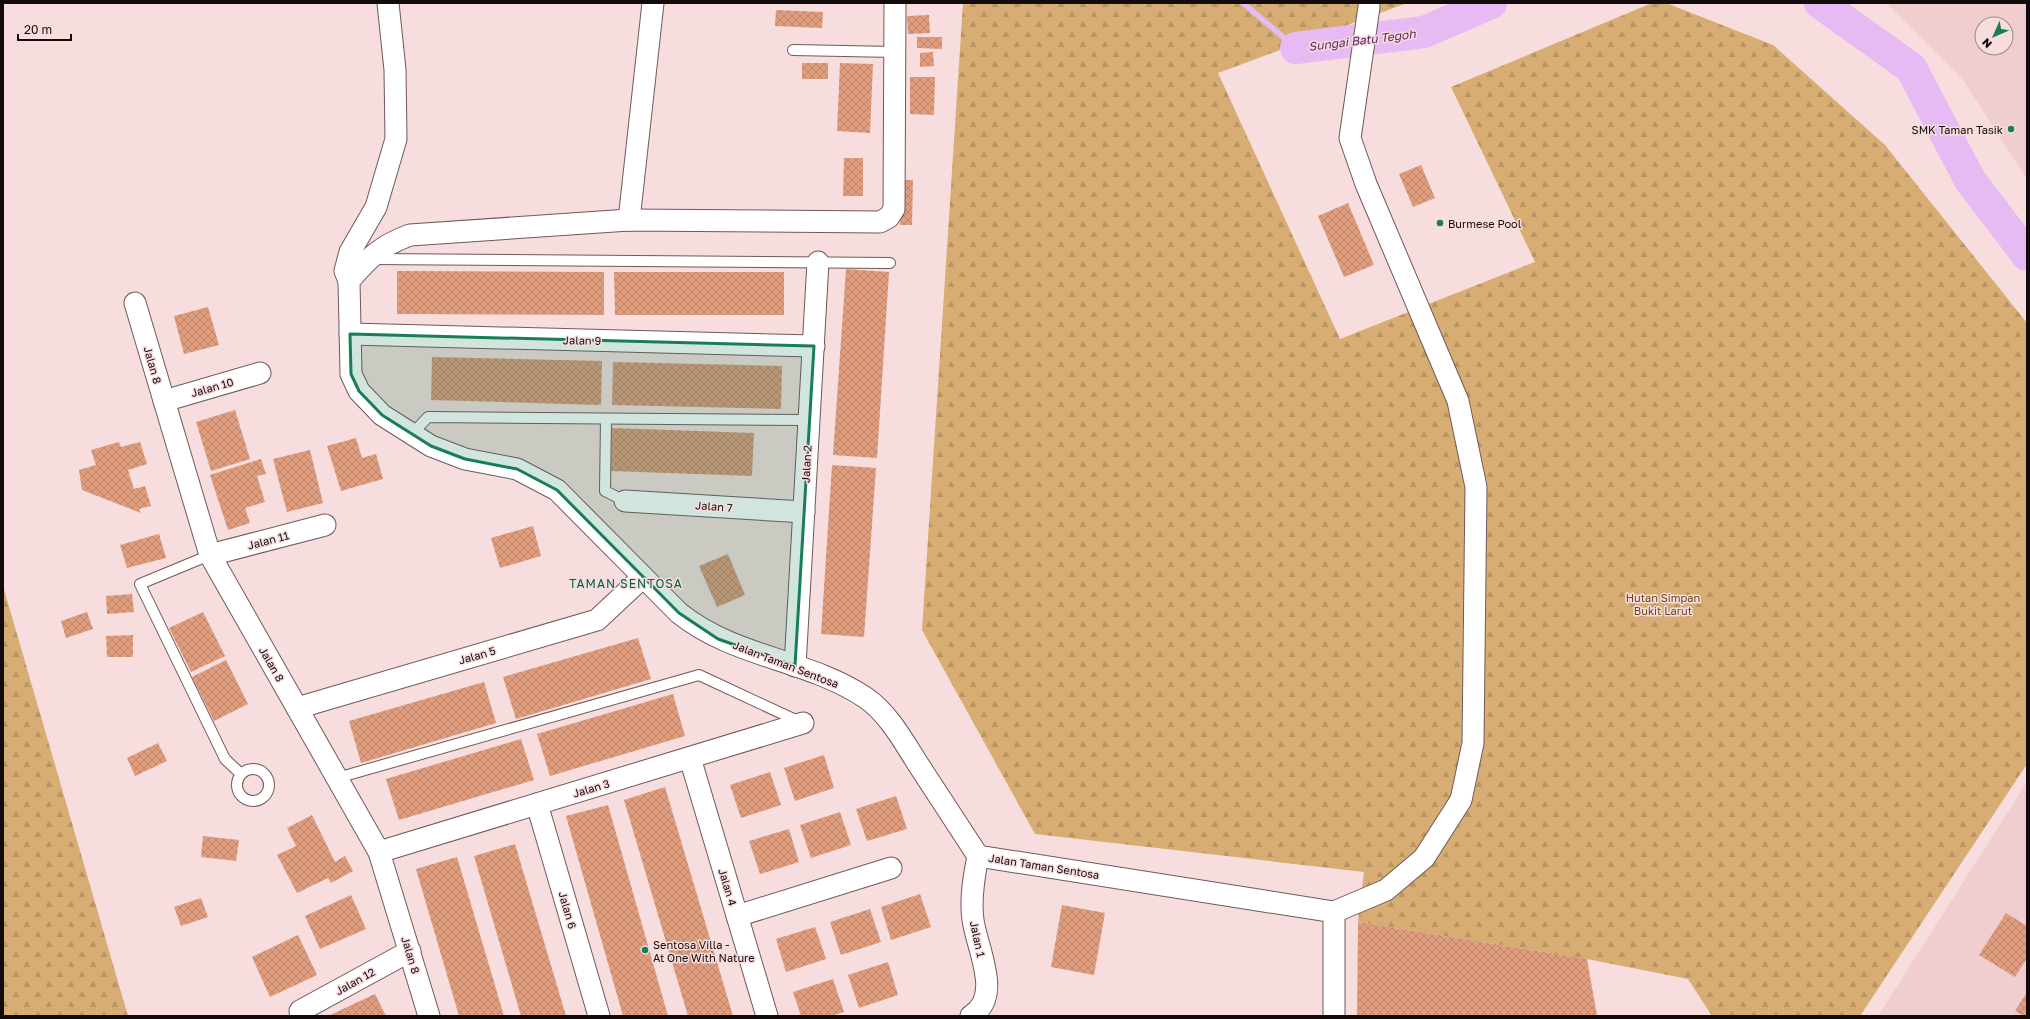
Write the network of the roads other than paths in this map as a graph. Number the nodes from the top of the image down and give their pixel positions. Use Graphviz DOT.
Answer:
graph roads {
  1 [pos="388,3"];
  2 [pos="653,3"];
  3 [pos="895,3"];
  4 [pos="1369,7"];
  5 [pos="793,50"];
  6 [pos="895,52"];
  7 [pos="629,220"];
  8 [pos="368,259"];
  9 [pos="818,262"];
  10 [pos="890,263"];
  11 [pos="349,281"];
  12 [pos="135,303"];
  13 [pos="350,334"];
  14 [pos="814,346"];
  15 [pos="260,373"];
  16 [pos="164,401"];
  17 [pos="606,418"];
  18 [pos="809,420"];
  19 [pos="411,435"];
  20 [pos="625,501"];
  21 [pos="804,512"];
  22 [pos="325,525"];
  23 [pos="210,555"];
  24 [pos="643,577"];
  25 [pos="795,666"];
  26 [pos="297,708"];
  27 [pos="803,723"];
  28 [pos="690,758"];
  29 [pos="241,774"];
  30 [pos="337,778"];
  31 [pos="537,804"];
  32 [pos="379,852"];
  33 [pos="978,856"];
  34 [pos="891,868"];
  35 [pos="1334,912"];
  36 [pos="737,916"];
  37 [pos="410,951"];
  38 [pos="300,1011"];
  39 [pos="430,1016"];
  40 [pos="599,1016"];
  41 [pos="767,1016"];
  42 [pos="970,1016"];
  43 [pos="1334,1016"];
  1 -- 11 [label="street, Jalan Taman Sentosa"];
  2 -- 7 [label="street"];
  3 -- 6 [label="street"];
  4 -- 35 [label="street"];
  5 -- 6 [label="lane"];
  6 -- 7 [label="street"];
  7 -- 8 [label="street"];
  8 -- 9 [label="lane"];
  8 -- 11 [label="street"];
  9 -- 10 [label="lane"];
  9 -- 14 [label="street, Jalan 2"];
  11 -- 13 [label="street, Jalan Taman Sentosa"];
  12 -- 16 [label="street, Jalan 8"];
  13 -- 14 [label="street, Jalan 9"];
  13 -- 19 [label="street, Jalan Taman Sentosa"];
  14 -- 18 [label="street, Jalan 2"];
  15 -- 16 [label="street, Jalan 10"];
  16 -- 23 [label="street, Jalan 8"];
  17 -- 18 [label="lane"];
  17 -- 19 [label="lane"];
  17 -- 20 [label="lane"];
  18 -- 21 [label="street, Jalan 2"];
  19 -- 24 [label="street, Jalan Taman Sentosa"];
  20 -- 21 [label="street, Jalan 7"];
  21 -- 25 [label="street, Jalan 2"];
  22 -- 23 [label="street, Jalan 11"];
  23 -- 26 [label="street, Jalan 8"];
  23 -- 29 [label="lane"];
  24 -- 25 [label="street, Jalan Taman Sentosa"];
  24 -- 26 [label="street, Jalan 5"];
  25 -- 33 [label="street, Jalan Taman Sentosa"];
  26 -- 30 [label="street, Jalan 8"];
  27 -- 28 [label="street, Jalan 3"];
  27 -- 30 [label="lane"];
  28 -- 31 [label="street, Jalan 3"];
  28 -- 36 [label="street, Jalan 4"];
  30 -- 32 [label="street, Jalan 8"];
  31 -- 32 [label="street, Jalan 3"];
  31 -- 40 [label="street, Jalan 6"];
  32 -- 37 [label="street, Jalan 8"];
  33 -- 35 [label="street, Jalan Taman Sentosa"];
  33 -- 42 [label="street, Jalan 1"];
  34 -- 36 [label="street"];
  35 -- 43 [label="street"];
  36 -- 41 [label="street, Jalan 4"];
  37 -- 38 [label="street, Jalan 12"];
  37 -- 39 [label="street, Jalan 8"];
}
